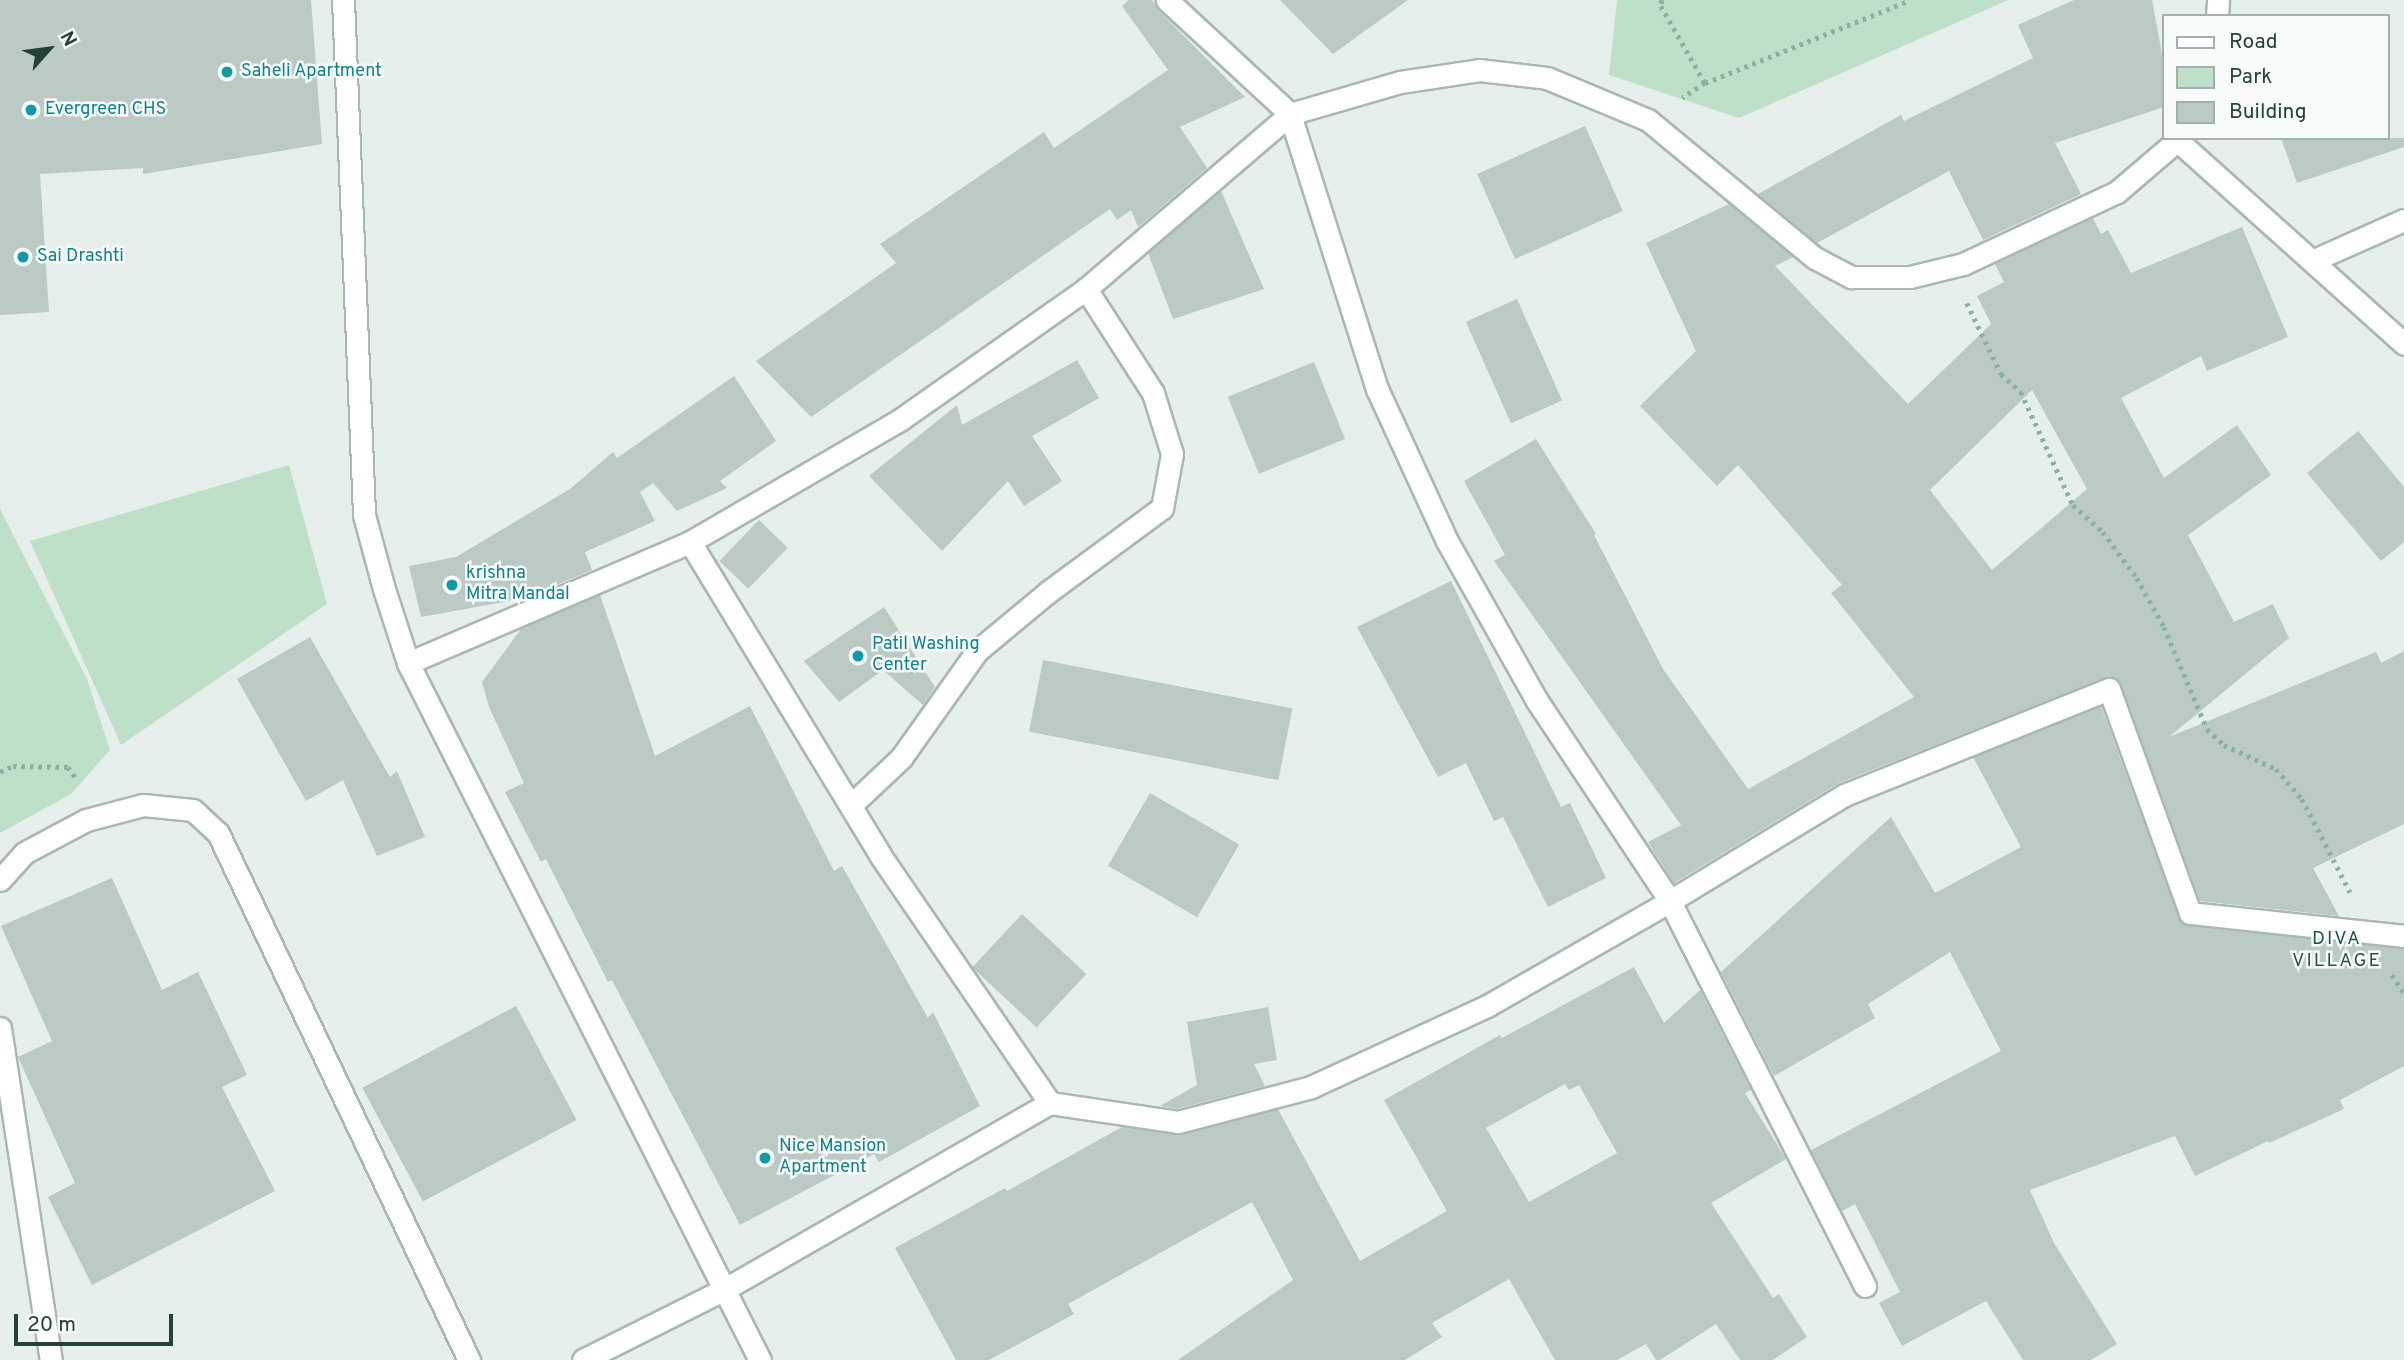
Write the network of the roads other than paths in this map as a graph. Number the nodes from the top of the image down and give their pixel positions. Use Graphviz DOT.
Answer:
graph roads {
  1 [pos="343,0"];
  2 [pos="1167,0"];
  3 [pos="1290,114"];
  4 [pos="2179,140"];
  5 [pos="2404,220"];
  6 [pos="2314,260"];
  7 [pos="1086,289"];
  8 [pos="2404,344"];
  9 [pos="690,542"];
  10 [pos="408,663"];
  11 [pos="851,805"];
  12 [pos="0,880"];
  13 [pos="1670,901"];
  14 [pos="2404,936"];
  15 [pos="0,1028"];
  16 [pos="1050,1103"];
  17 [pos="1865,1286"];
  18 [pos="725,1289"];
  19 [pos="51,1360"];
  20 [pos="469,1360"];
  21 [pos="583,1360"];
  22 [pos="760,1360"];
  1 -- 10 [label="street"];
  2 -- 3 [label="street"];
  3 -- 4 [label="street"];
  3 -- 7 [label="street"];
  3 -- 13 [label="street"];
  4 -- 6 [label="street"];
  5 -- 6 [label="street"];
  6 -- 8 [label="street"];
  7 -- 9 [label="street"];
  7 -- 11 [label="street"];
  9 -- 10 [label="street"];
  9 -- 11 [label="street"];
  10 -- 18 [label="street"];
  11 -- 16 [label="street"];
  12 -- 20 [label="street"];
  13 -- 14 [label="street"];
  13 -- 16 [label="street"];
  13 -- 17 [label="street"];
  15 -- 19 [label="street"];
  16 -- 18 [label="street"];
  18 -- 21 [label="street"];
  18 -- 22 [label="street"];
}
